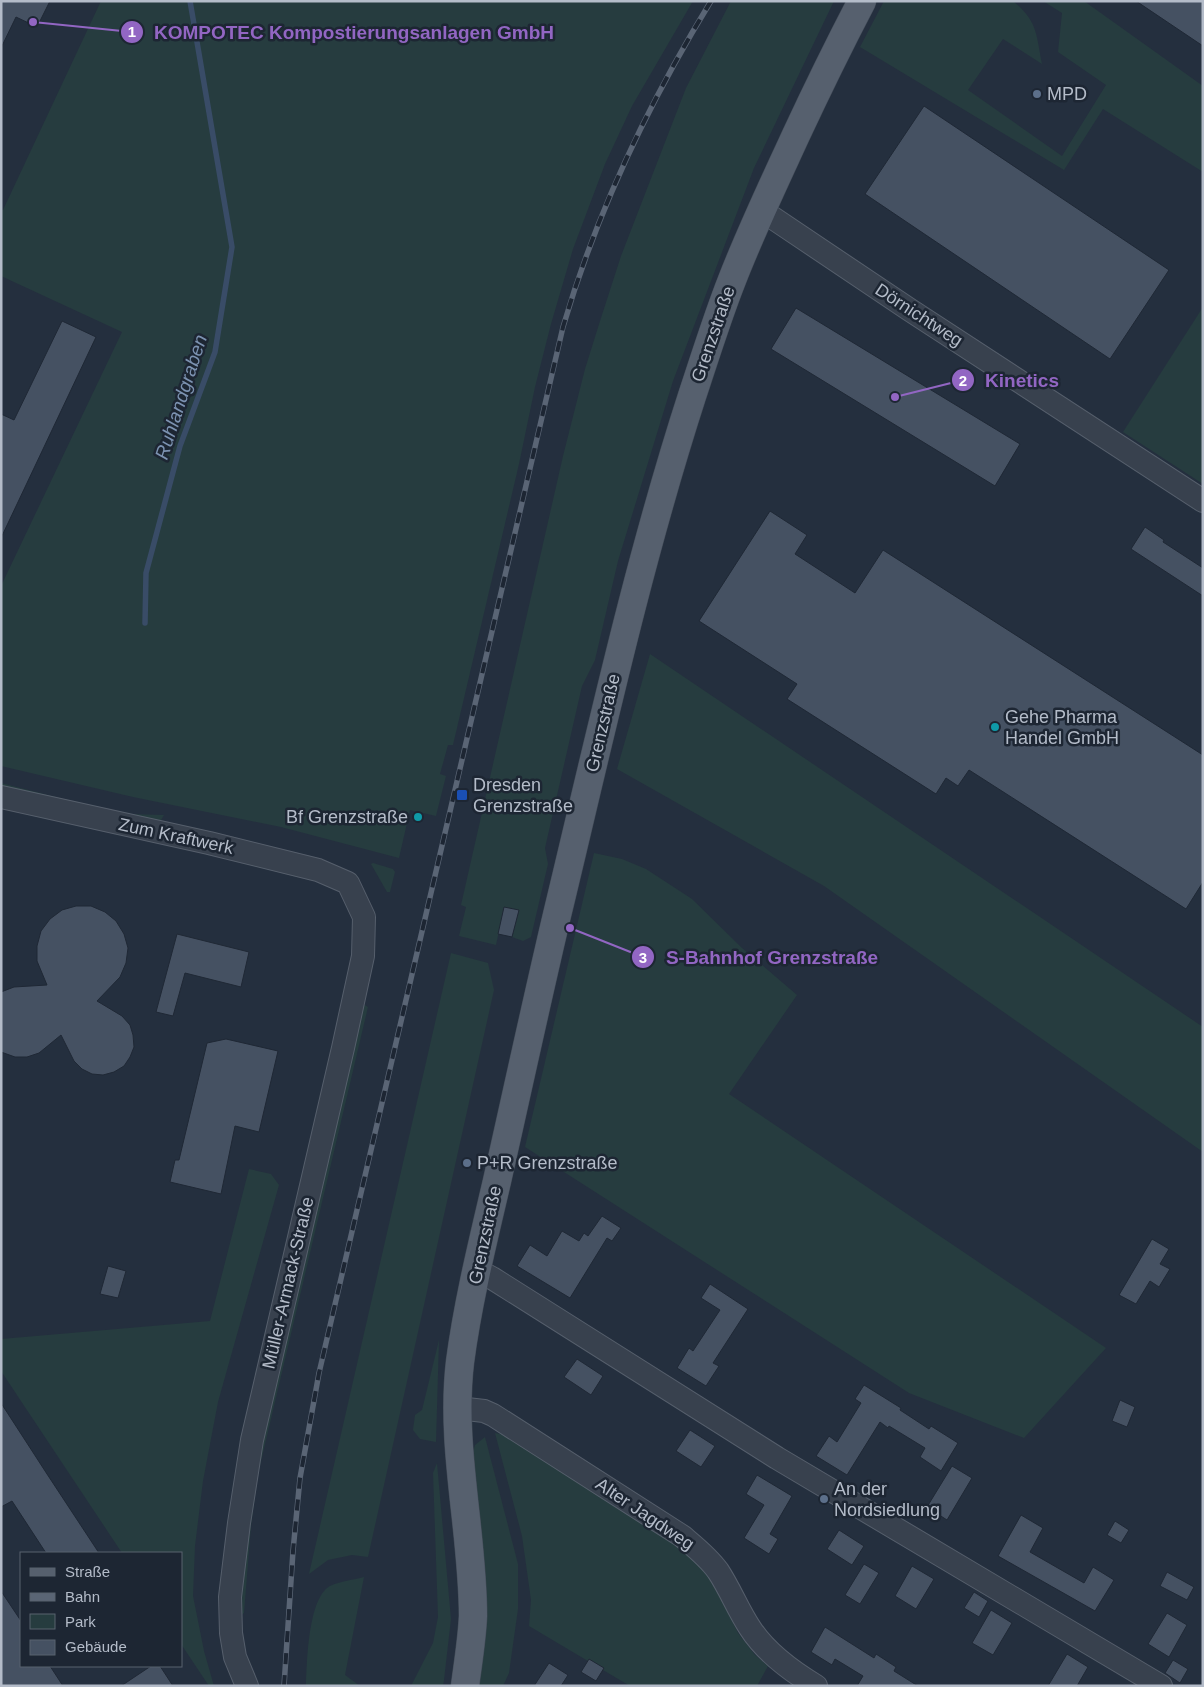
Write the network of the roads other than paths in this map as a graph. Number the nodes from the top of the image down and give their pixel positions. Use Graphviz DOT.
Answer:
graph roads {
  1 [pos="862,1"];
  2 [pos="761,210"];
  3 [pos="1203,501"];
  4 [pos="1,797"];
  5 [pos="348,883"];
  6 [pos="477,1270"];
  7 [pos="458,1408"];
  8 [pos="245,1682"];
  9 [pos="465,1686"];
  10 [pos="816,1686"];
  11 [pos="1161,1686"];
  1 -- 2 [label="main road, Grenzstraße"];
  2 -- 3 [label="street, Dörnichtweg"];
  2 -- 6 [label="main road, Grenzstraße"];
  4 -- 5 [label="street, Zum Kraftwerk"];
  5 -- 8 [label="street, Müller-Armack-Straße"];
  6 -- 7 [label="main road, Grenzstraße"];
  6 -- 11 [label="street"];
  7 -- 9 [label="main road, Grenzstraße"];
  7 -- 10 [label="street, Alter Jagdweg"];
}
